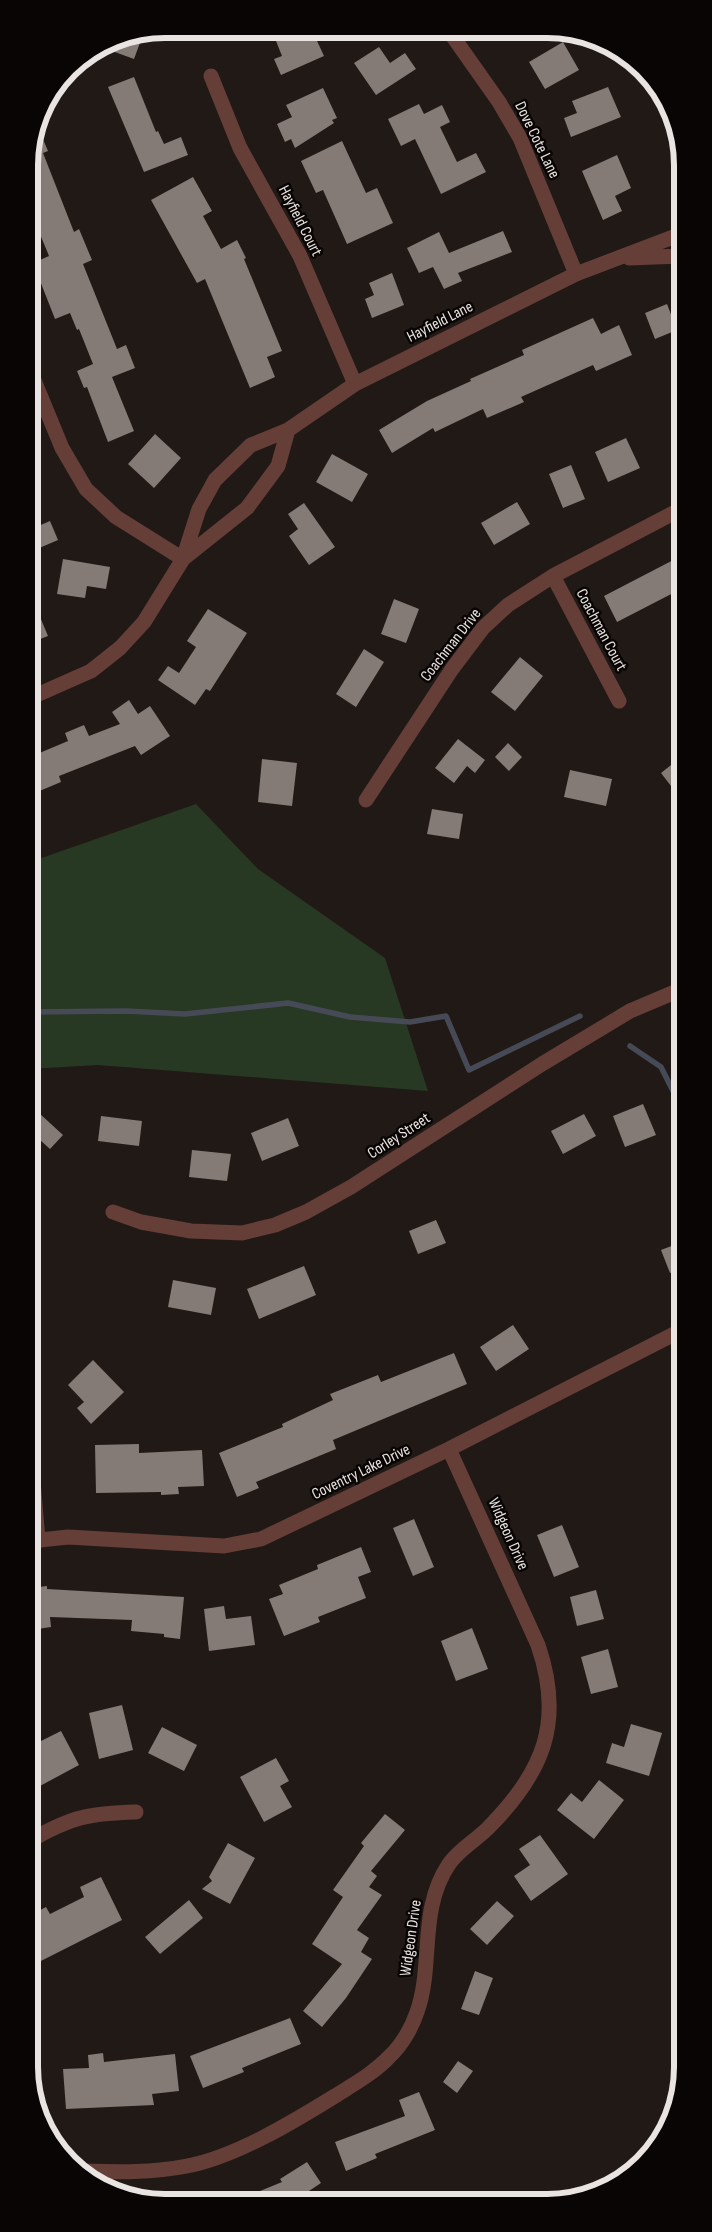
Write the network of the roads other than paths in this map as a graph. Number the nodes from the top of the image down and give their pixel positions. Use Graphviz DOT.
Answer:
graph roads {
  1 [pos="454,38"];
  2 [pos="211,76"];
  3 [pos="674,237"];
  4 [pos="674,256"];
  5 [pos="614,259"];
  6 [pos="576,274"];
  7 [pos="355,384"];
  8 [pos="38,390"];
  9 [pos="288,430"];
  10 [pos="674,513"];
  11 [pos="183,559"];
  12 [pos="552,576"];
  13 [pos="38,694"];
  14 [pos="619,701"];
  15 [pos="366,800"];
  16 [pos="674,992"];
  17 [pos="113,1212"];
  18 [pos="674,1334"];
  19 [pos="449,1448"];
  20 [pos="38,1540"];
  21 [pos="136,1812"];
  22 [pos="38,1836"];
  23 [pos="92,2171"];
  1 -- 6 [label="street, Dove Cote Lane"];
  2 -- 7 [label="street, Hayfield Court"];
  3 -- 5 [label="street, Hayfield Lane"];
  4 -- 5 [label="street, Hayfield Lane"];
  5 -- 6 [label="street, Hayfield Lane"];
  6 -- 7 [label="street, Hayfield Lane"];
  7 -- 9 [label="street, Hayfield Lane"];
  8 -- 11 [label="street"];
  9 -- 11 [label="street, Hayfield Lane"];
  9 -- 11 [label="street, Hayfield Lane"];
  10 -- 12 [label="street, Coachman Drive"];
  11 -- 13 [label="street, Hayfield Lane"];
  12 -- 14 [label="street, Coachman Court"];
  12 -- 15 [label="street, Coachman Drive"];
  16 -- 17 [label="street, Corley Street"];
  18 -- 19 [label="street, Coventry Lake Drive"];
  19 -- 20 [label="street, Coventry Lake Drive"];
  19 -- 23 [label="street, Widgeon Drive"];
  21 -- 22 [label="street"];
}
